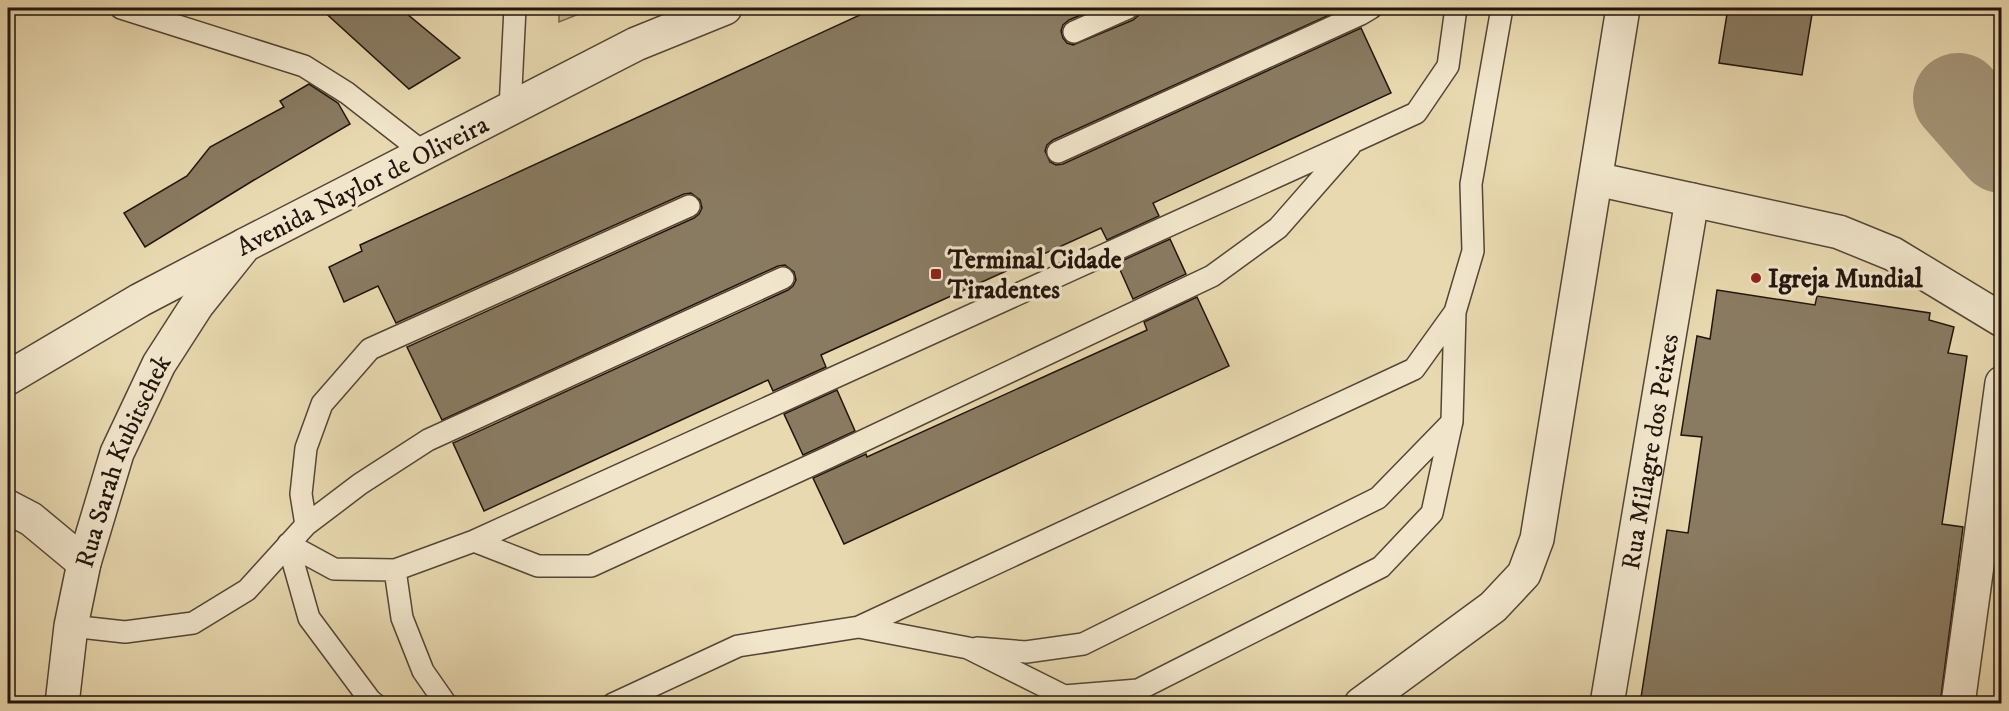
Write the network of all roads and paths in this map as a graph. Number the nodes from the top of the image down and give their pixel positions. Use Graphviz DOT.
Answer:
graph roads {
  1 [pos="121,8"];
  2 [pos="515,8"];
  3 [pos="725,8"];
  4 [pos="1128,8"];
  5 [pos="1371,8"];
  6 [pos="1456,8"];
  7 [pos="1502,8"];
  8 [pos="1623,8"];
  9 [pos="1074,32"];
  10 [pos="510,109"];
  11 [pos="1355,141"];
  12 [pos="1058,152"];
  13 [pos="424,153"];
  14 [pos="1596,178"];
  15 [pos="1692,200"];
  16 [pos="689,206"];
  17 [pos="245,245"];
  18 [pos="783,278"];
  19 [pos="1455,312"];
  20 [pos="2001,320"];
  21 [pos="8,378"];
  22 [pos="2001,383"];
  23 [pos="1452,422"];
  24 [pos="8,507"];
  25 [pos="306,525"];
  26 [pos="474,541"];
  27 [pos="288,544"];
  28 [pos="84,563"];
  29 [pos="395,570"];
  30 [pos="71,626"];
  31 [pos="859,627"];
  32 [pos="968,648"];
  33 [pos="62,704"];
  34 [pos="375,704"];
  35 [pos="446,704"];
  36 [pos="613,704"];
  37 [pos="1361,704"];
  38 [pos="1607,704"];
  39 [pos="1958,704"];
  1 -- 13 [label="lane"];
  2 -- 10 [label="lane"];
  3 -- 10 [label="street, Avenida Naylor de Oliveira"];
  4 -- 9 [label="lane"];
  5 -- 12 [label="lane"];
  6 -- 11 [label="lane"];
  7 -- 19 [label="lane"];
  8 -- 14 [label="street"];
  10 -- 13 [label="street, Avenida Naylor de Oliveira"];
  11 -- 26 [label="lane"];
  11 -- 26 [label="lane"];
  13 -- 17 [label="street, Avenida Naylor de Oliveira"];
  14 -- 15 [label="street"];
  14 -- 37 [label="street"];
  15 -- 20 [label="street"];
  15 -- 38 [label="street, Rua Milagre dos Peixes"];
  16 -- 25 [label="lane"];
  17 -- 21 [label="street, Avenida Naylor de Oliveira"];
  17 -- 28 [label="street, Rua Sarah Kubitschek"];
  18 -- 25 [label="lane"];
  19 -- 23 [label="lane"];
  19 -- 31 [label="lane"];
  22 -- 39 [label="street"];
  23 -- 32 [label="lane"];
  23 -- 32 [label="lane"];
  24 -- 28 [label="street"];
  25 -- 27 [label="lane"];
  26 -- 29 [label="lane"];
  27 -- 29 [label="lane"];
  27 -- 30 [label="lane"];
  27 -- 34 [label="lane"];
  28 -- 30 [label="street, Rua Sarah Kubitschek"];
  29 -- 35 [label="lane"];
  30 -- 33 [label="street, Rua Sarah Kubitschek"];
  31 -- 32 [label="lane"];
  31 -- 36 [label="lane"];
}
